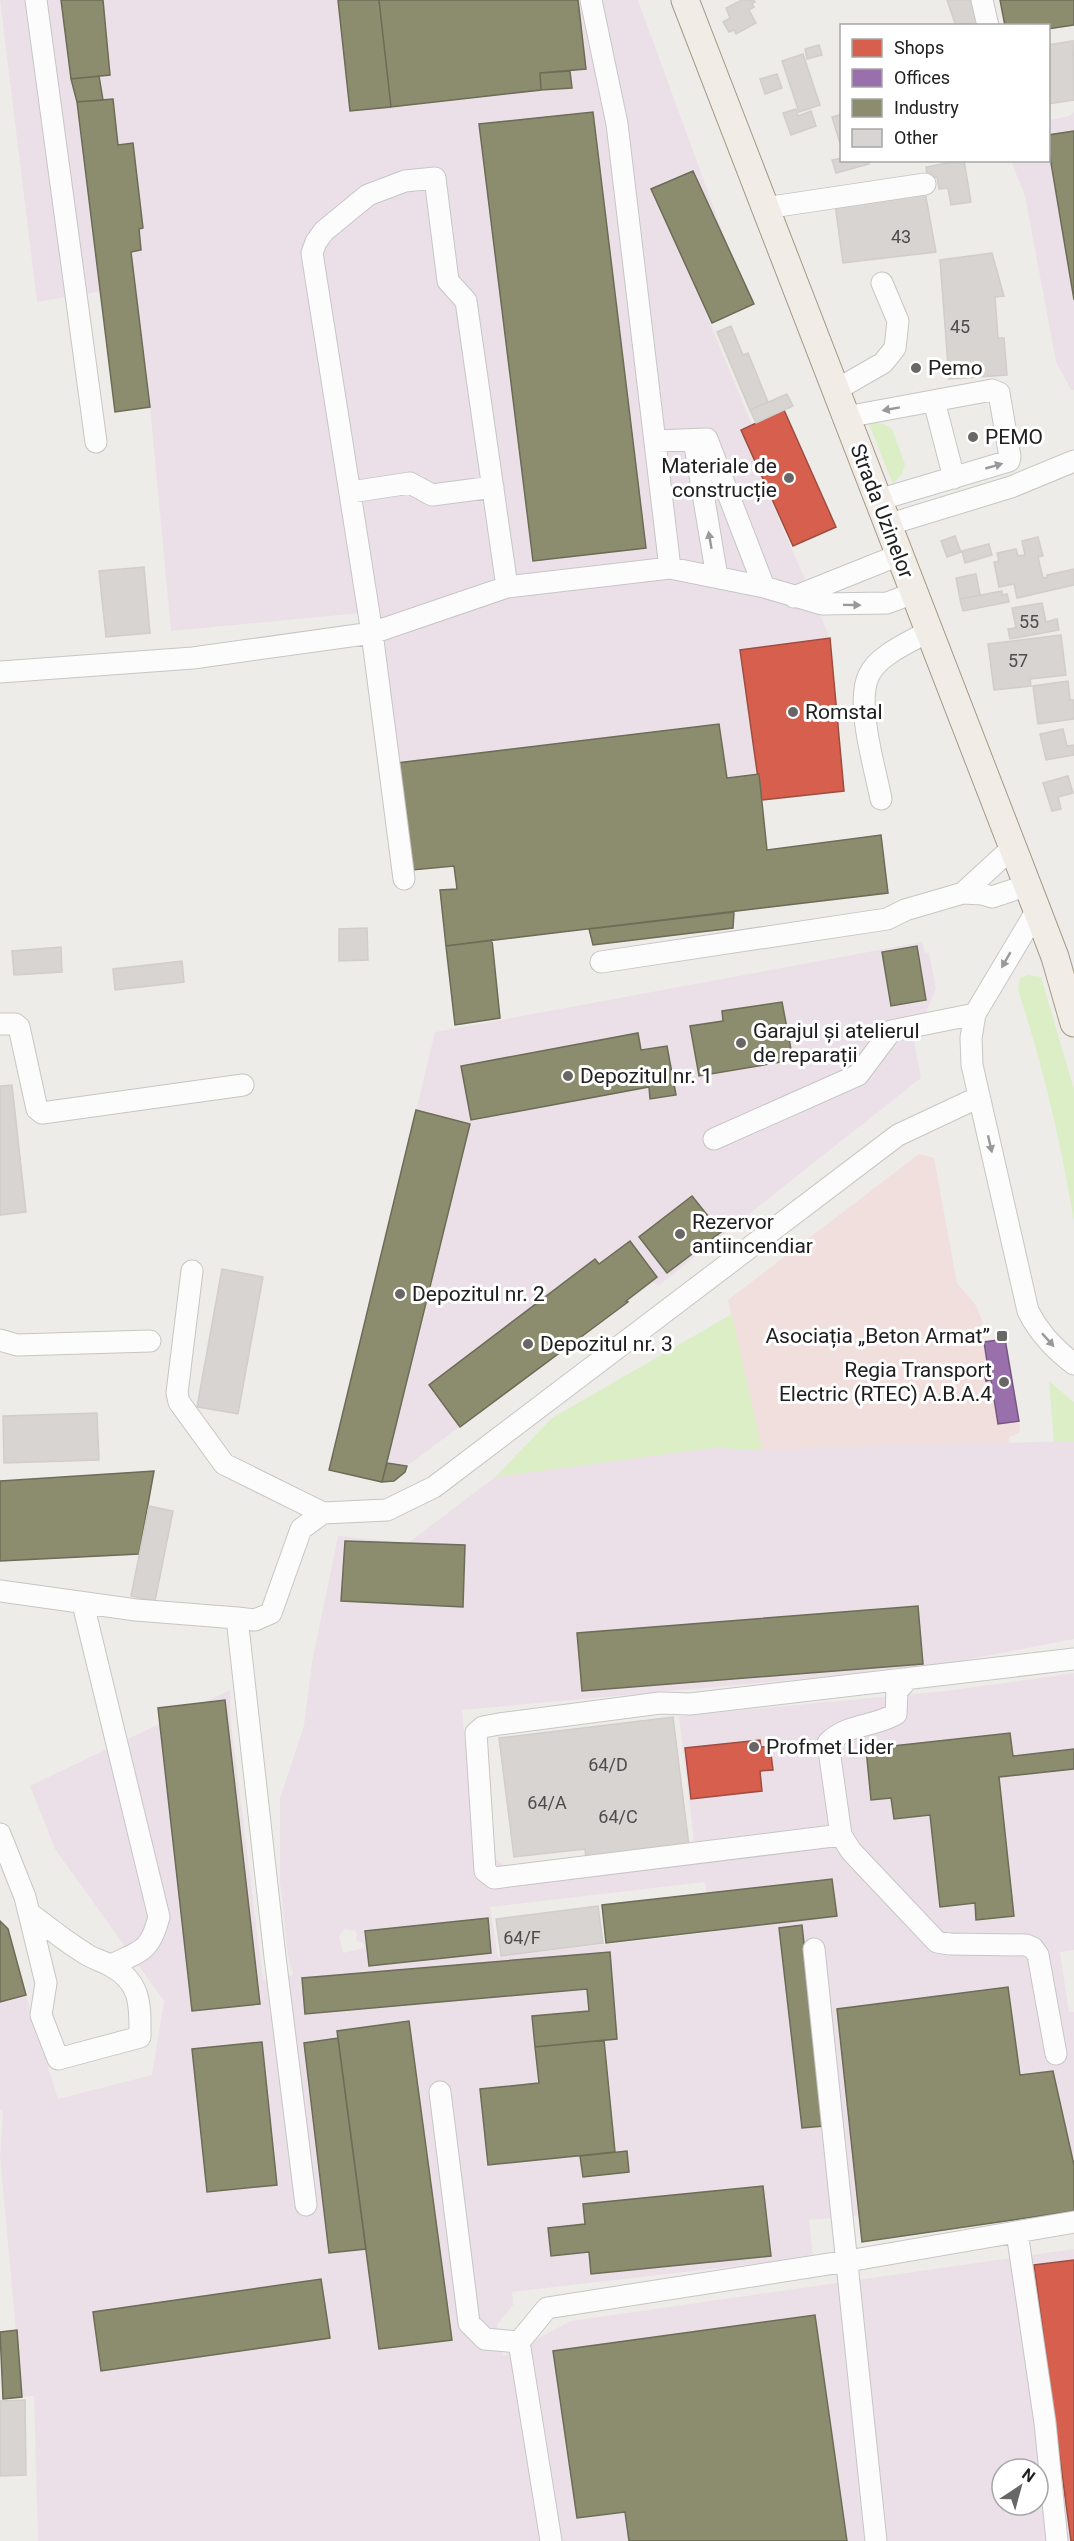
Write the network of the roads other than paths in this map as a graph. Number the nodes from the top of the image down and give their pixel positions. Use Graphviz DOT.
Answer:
graph roads {
  1 [pos="36,0"];
  2 [pos="591,0"];
  3 [pos="685,0"];
  4 [pos="982,0"];
  5 [pos="988,24"];
  6 [pos="925,184"];
  7 [pos="765,207"];
  8 [pos="882,284"];
  9 [pos="836,390"];
  10 [pos="934,401"];
  11 [pos="846,417"];
  12 [pos="694,440"];
  13 [pos="655,441"];
  14 [pos="96,442"];
  15 [pos="1074,460"];
  16 [pos="954,478"];
  17 [pos="493,487"];
  18 [pos="351,492"];
  19 [pos="729,498"];
  20 [pos="704,503"];
  21 [pos="883,513"];
  22 [pos="899,555"];
  23 [pos="670,568"];
  24 [pos="717,577"];
  25 [pos="507,587"];
  26 [pos="764,587"];
  27 [pos="914,593"];
  28 [pos="794,597"];
  29 [pos="928,631"];
  30 [pos="372,633"];
  31 [pos="0,672"];
  32 [pos="881,799"];
  33 [pos="1012,848"];
  34 [pos="405,879"];
  35 [pos="1028,885"];
  36 [pos="963,893"];
  37 [pos="1038,910"];
  38 [pos="1064,956"];
  39 [pos="601,962"];
  40 [pos="975,1014"];
  41 [pos="1074,1023"];
  42 [pos="0,1024"];
  43 [pos="243,1085"];
  44 [pos="979,1097"];
  45 [pos="714,1139"];
  46 [pos="192,1271"];
  47 [pos="0,1340"];
  48 [pos="150,1341"];
  49 [pos="1074,1364"];
  50 [pos="323,1513"];
  51 [pos="0,1592"];
  52 [pos="83,1604"];
  53 [pos="237,1618"];
  54 [pos="1074,1659"];
  55 [pos="907,1680"];
  56 [pos="0,1834"];
  57 [pos="841,1835"];
  58 [pos="29,1913"];
  59 [pos="814,1949"];
  60 [pos="111,1965"];
  61 [pos="1056,2054"];
  62 [pos="440,2092"];
  63 [pos="306,2205"];
  64 [pos="1074,2222"];
  65 [pos="1017,2232"];
  66 [pos="848,2261"];
  67 [pos="519,2342"];
  68 [pos="551,2541"];
  69 [pos="876,2541"];
  70 [pos="1057,2541"];
  1 -- 14 [label="lane"];
  2 -- 13 [label="lane"];
  3 -- 7 [label="main road, Strada Uzinelor"];
  4 -- 5 [label="lane"];
  6 -- 7 [label="lane"];
  7 -- 9 [label="main road, Strada Uzinelor"];
  8 -- 9 [label="lane"];
  9 -- 11 [label="main road, Strada Uzinelor"];
  10 -- 11 [label="lane, one-way"];
  10 -- 16 [label="lane"];
  16 -- 10 [label="lane, one-way"];
  11 -- 21 [label="main road, Strada Uzinelor"];
  12 -- 13 [label="lane"];
  12 -- 19 [label="lane"];
  12 -- 20 [label="lane"];
  13 -- 23 [label="lane"];
  15 -- 21 [label="lane"];
  16 -- 21 [label="lane"];
  17 -- 18 [label="lane"];
  17 -- 18 [label="lane"];
  17 -- 25 [label="lane"];
  18 -- 30 [label="lane"];
  19 -- 20 [label="lane"];
  19 -- 26 [label="lane"];
  24 -- 20 [label="lane, one-way"];
  21 -- 22 [label="main road, Strada Uzinelor"];
  22 -- 27 [label="main road, Strada Uzinelor"];
  22 -- 28 [label="lane"];
  23 -- 24 [label="lane"];
  23 -- 25 [label="lane"];
  24 -- 26 [label="lane"];
  25 -- 30 [label="lane"];
  26 -- 28 [label="lane"];
  28 -- 27 [label="lane, one-way"];
  27 -- 29 [label="main road, Strada Uzinelor"];
  29 -- 32 [label="lane"];
  29 -- 33 [label="main road, Strada Uzinelor"];
  30 -- 31 [label="lane"];
  30 -- 34 [label="lane"];
  33 -- 35 [label="main road, Strada Uzinelor"];
  33 -- 36 [label="lane"];
  35 -- 36 [label="lane"];
  35 -- 37 [label="main road, Strada Uzinelor"];
  36 -- 39 [label="lane"];
  37 -- 38 [label="main road, Strada Uzinelor"];
  37 -- 40 [label="lane, one-way"];
  38 -- 41 [label="main road, Strada Uzinelor"];
  40 -- 44 [label="lane"];
  40 -- 45 [label="lane"];
  42 -- 43 [label="lane"];
  44 -- 49 [label="lane, one-way"];
  44 -- 50 [label="lane"];
  46 -- 50 [label="lane"];
  47 -- 48 [label="lane"];
  50 -- 53 [label="lane"];
  51 -- 52 [label="lane"];
  52 -- 53 [label="lane"];
  52 -- 60 [label="lane"];
  53 -- 63 [label="lane"];
  54 -- 55 [label="lane"];
  55 -- 57 [label="lane"];
  55 -- 57 [label="lane"];
  56 -- 58 [label="lane"];
  57 -- 61 [label="lane"];
  58 -- 60 [label="lane"];
  58 -- 60 [label="lane"];
  59 -- 66 [label="lane"];
  62 -- 67 [label="lane"];
  64 -- 65 [label="lane"];
  65 -- 66 [label="lane"];
  65 -- 70 [label="lane"];
  66 -- 67 [label="lane"];
  66 -- 69 [label="lane"];
  67 -- 68 [label="lane"];
}
